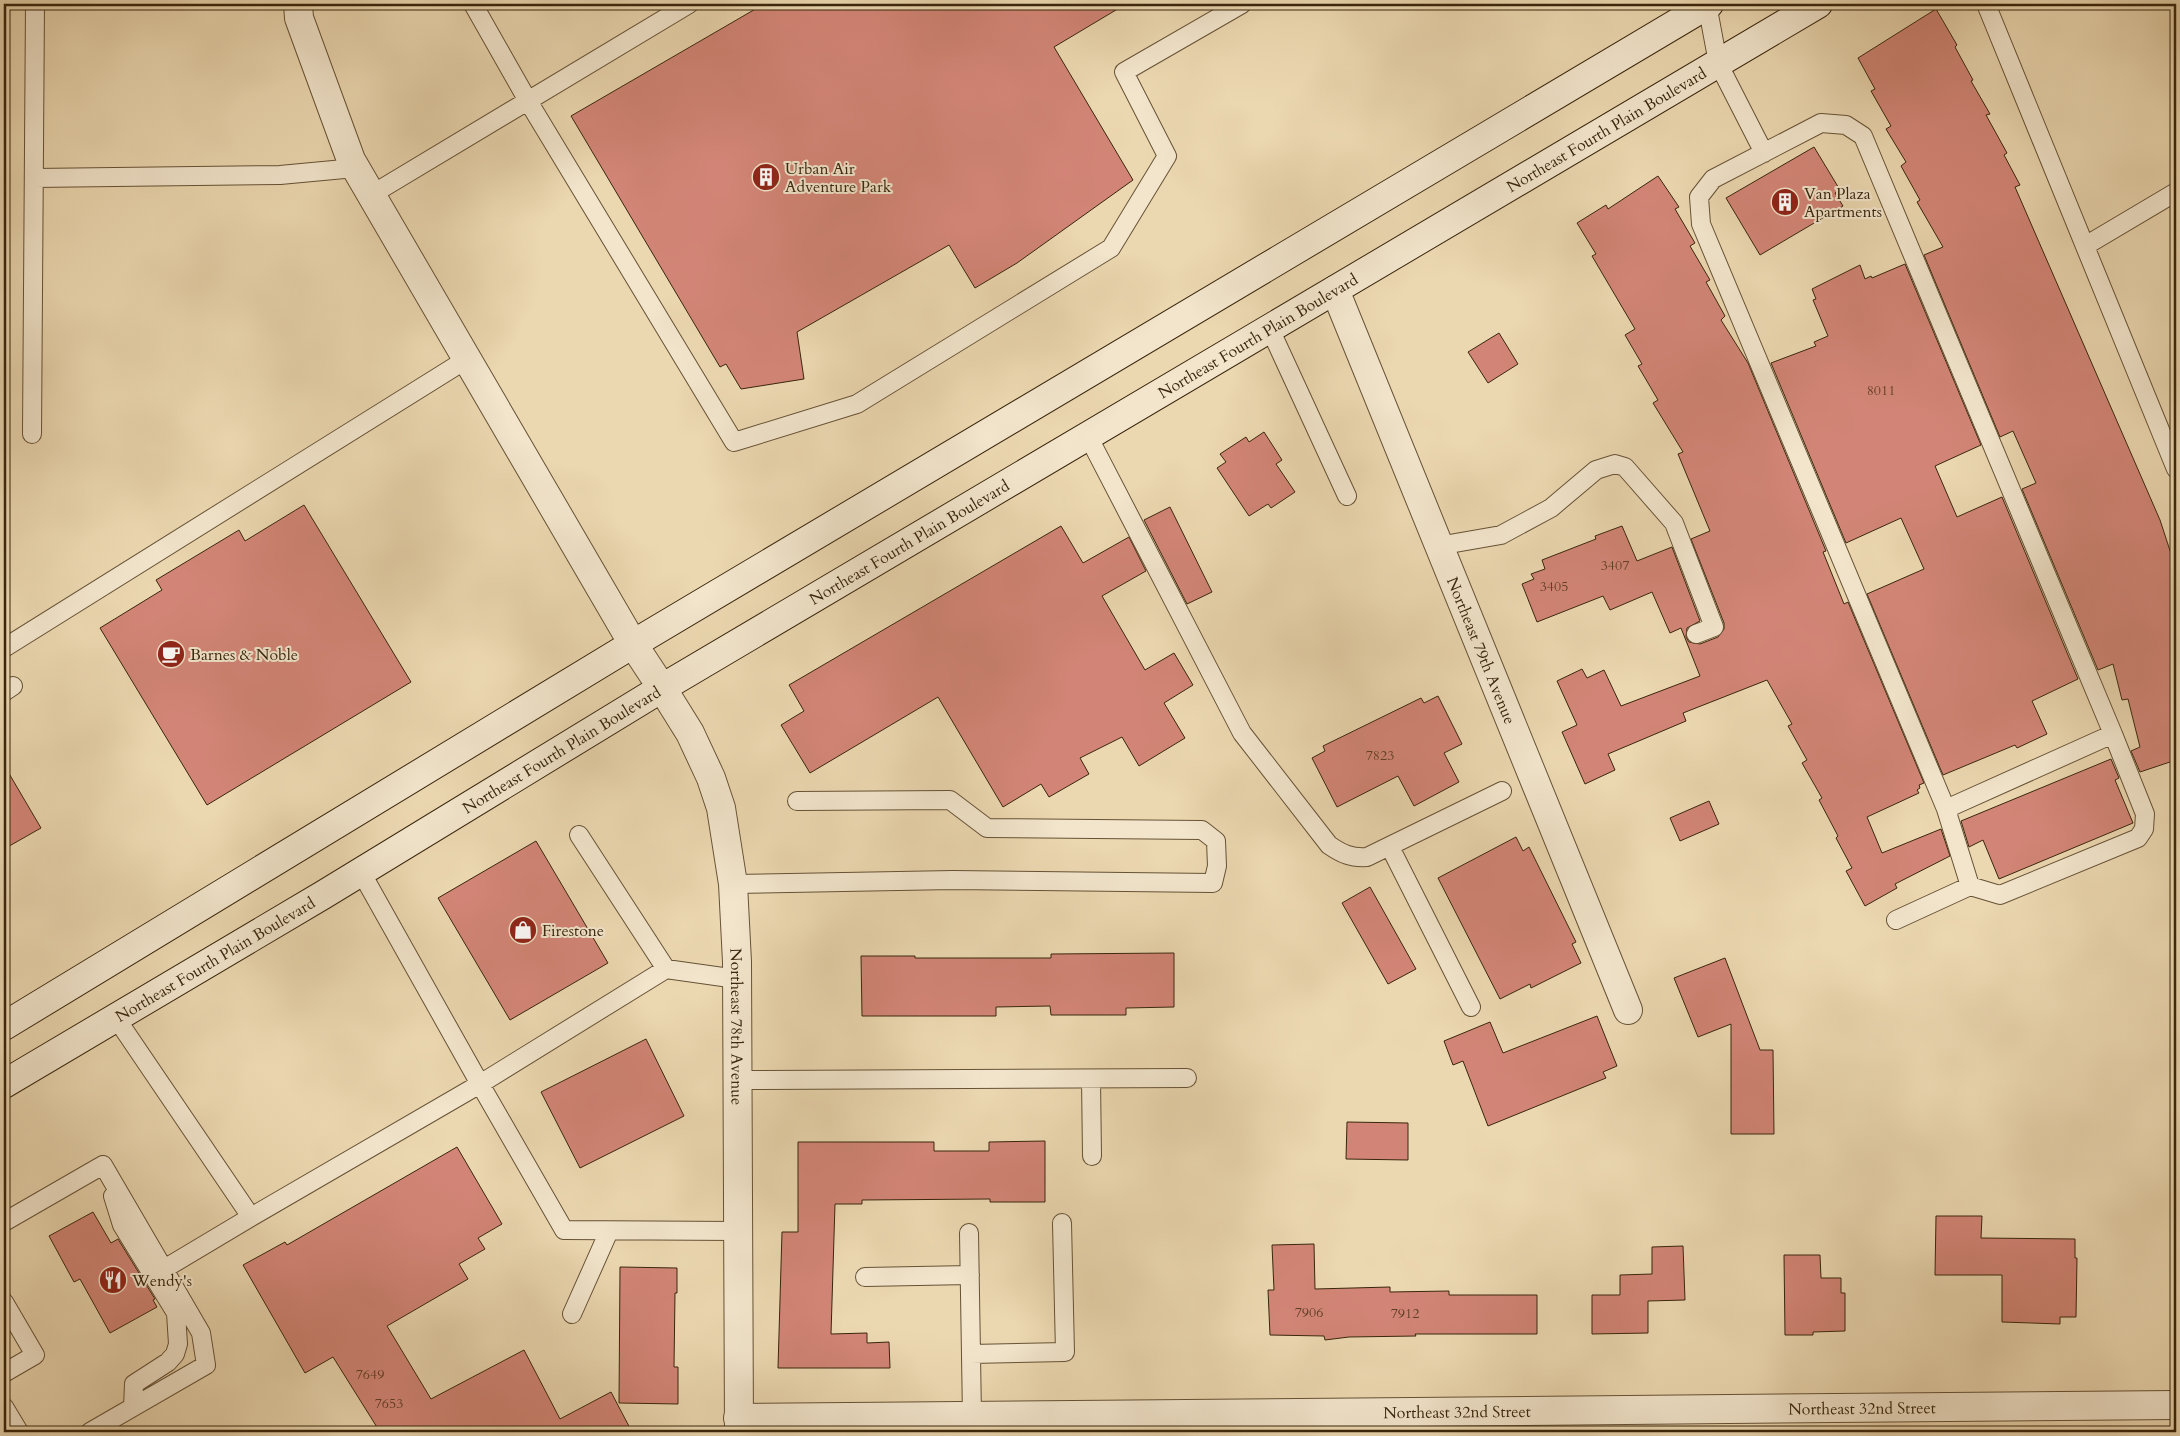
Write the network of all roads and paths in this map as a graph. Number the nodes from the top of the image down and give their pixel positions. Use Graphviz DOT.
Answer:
graph roads {
  1 [pos="35,4"];
  2 [pos="298,4"];
  3 [pos="473,4"];
  4 [pos="689,4"];
  5 [pos="1242,4"];
  6 [pos="1708,4"];
  7 [pos="1818,4"];
  8 [pos="1986,4"];
  9 [pos="1718,63"];
  10 [pos="528,101"];
  11 [pos="1764,153"];
  12 [pos="355,168"];
  13 [pos="34,178"];
  14 [pos="2176,192"];
  15 [pos="371,195"];
  16 [pos="2085,246"];
  17 [pos="1335,290"];
  18 [pos="1270,329"];
  19 [pos="466,360"];
  20 [pos="32,434"];
  21 [pos="1088,436"];
  22 [pos="2176,469"];
  23 [pos="1347,496"];
  24 [pos="1438,546"];
  25 [pos="1696,634"];
  26 [pos="633,644"];
  27 [pos="4,648"];
  28 [pos="662,688"];
  29 [pos="2113,734"];
  30 [pos="1502,791"];
  31 [pos="797,801"];
  32 [pos="1946,809"];
  33 [pos="579,835"];
  34 [pos="1390,847"];
  35 [pos="361,872"];
  36 [pos="734,884"];
  37 [pos="1970,886"];
  38 [pos="1896,920"];
  39 [pos="666,969"];
  40 [pos="737,979"];
  41 [pos="1472,1006"];
  42 [pos="1628,1010"];
  43 [pos="116,1018"];
  44 [pos="4,1026"];
  45 [pos="1187,1078"];
  46 [pos="1091,1079"];
  47 [pos="737,1080"];
  48 [pos="4,1084"];
  49 [pos="480,1084"];
  50 [pos="1092,1156"];
  51 [pos="103,1165"];
  52 [pos="251,1217"];
  53 [pos="4,1222"];
  54 [pos="1062,1223"];
  55 [pos="609,1231"];
  56 [pos="738,1231"];
  57 [pos="969,1233"];
  58 [pos="164,1269"];
  59 [pos="970,1275"];
  60 [pos="865,1277"];
  61 [pos="5,1307"];
  62 [pos="572,1314"];
  63 [pos="971,1354"];
  64 [pos="4,1373"];
  65 [pos="2176,1405"];
  66 [pos="4,1407"];
  67 [pos="133,1407"];
  68 [pos="972,1416"];
  69 [pos="738,1425"];
  70 [pos="19,1432"];
  71 [pos="90,1432"];
  1 -- 13 [label="lane"];
  2 -- 12 [label="main road, Northeast 78th Avenue"];
  3 -- 10 [label="lane"];
  4 -- 10 [label="lane"];
  5 -- 10 [label="lane"];
  6 -- 9 [label="lane"];
  6 -- 26 [label="main road"];
  7 -- 9 [label="main road, Northeast Fourth Plain Boulevard"];
  8 -- 16 [label="lane"];
  9 -- 11 [label="lane"];
  9 -- 17 [label="main road, Northeast Fourth Plain Boulevard"];
  10 -- 15 [label="lane"];
  11 -- 29 [label="lane"];
  11 -- 32 [label="lane"];
  12 -- 13 [label="lane"];
  12 -- 15 [label="main road, Northeast 78th Avenue"];
  13 -- 20 [label="lane"];
  14 -- 16 [label="lane"];
  15 -- 19 [label="main road, Northeast 78th Avenue"];
  16 -- 22 [label="lane"];
  17 -- 18 [label="main road, Northeast Fourth Plain Boulevard"];
  17 -- 24 [label="main road, Northeast 79th Avenue"];
  18 -- 21 [label="main road, Northeast Fourth Plain Boulevard"];
  18 -- 23 [label="lane"];
  19 -- 26 [label="main road, Northeast 78th Avenue"];
  19 -- 27 [label="lane"];
  21 -- 28 [label="main road, Northeast Fourth Plain Boulevard"];
  21 -- 34 [label="lane"];
  24 -- 25 [label="lane"];
  24 -- 42 [label="main road, Northeast 79th Avenue"];
  26 -- 28 [label="main road, Northeast 78th Avenue"];
  26 -- 44 [label="main road"];
  28 -- 35 [label="main road, Northeast Fourth Plain Boulevard"];
  28 -- 36 [label="main road, Northeast 78th Avenue"];
  29 -- 32 [label="lane"];
  29 -- 37 [label="lane"];
  30 -- 34 [label="lane"];
  31 -- 36 [label="lane"];
  32 -- 37 [label="lane"];
  33 -- 39 [label="lane"];
  34 -- 41 [label="lane"];
  35 -- 43 [label="main road, Northeast Fourth Plain Boulevard"];
  35 -- 49 [label="lane"];
  36 -- 40 [label="main road, Northeast 78th Avenue"];
  37 -- 38 [label="lane"];
  39 -- 40 [label="lane"];
  39 -- 49 [label="lane"];
  40 -- 47 [label="main road, Northeast 78th Avenue"];
  43 -- 48 [label="main road, Northeast Fourth Plain Boulevard"];
  43 -- 52 [label="lane"];
  45 -- 46 [label="lane"];
  46 -- 47 [label="lane"];
  46 -- 50 [label="lane"];
  47 -- 56 [label="main road, Northeast 78th Avenue"];
  49 -- 52 [label="lane"];
  49 -- 55 [label="lane"];
  51 -- 53 [label="lane"];
  51 -- 58 [label="lane"];
  51 -- 67 [label="lane"];
  52 -- 58 [label="lane"];
  54 -- 63 [label="lane"];
  55 -- 56 [label="lane"];
  55 -- 62 [label="lane"];
  56 -- 69 [label="main road, Northeast 78th Avenue"];
  57 -- 59 [label="lane"];
  58 -- 67 [label="lane"];
  59 -- 60 [label="lane"];
  59 -- 63 [label="lane"];
  61 -- 64 [label="lane"];
  63 -- 68 [label="lane"];
  65 -- 68 [label="main road, Northeast 32nd Street"];
  66 -- 70 [label="lane"];
  67 -- 71 [label="lane"];
  68 -- 69 [label="main road, Northeast 32nd Street"];
}
